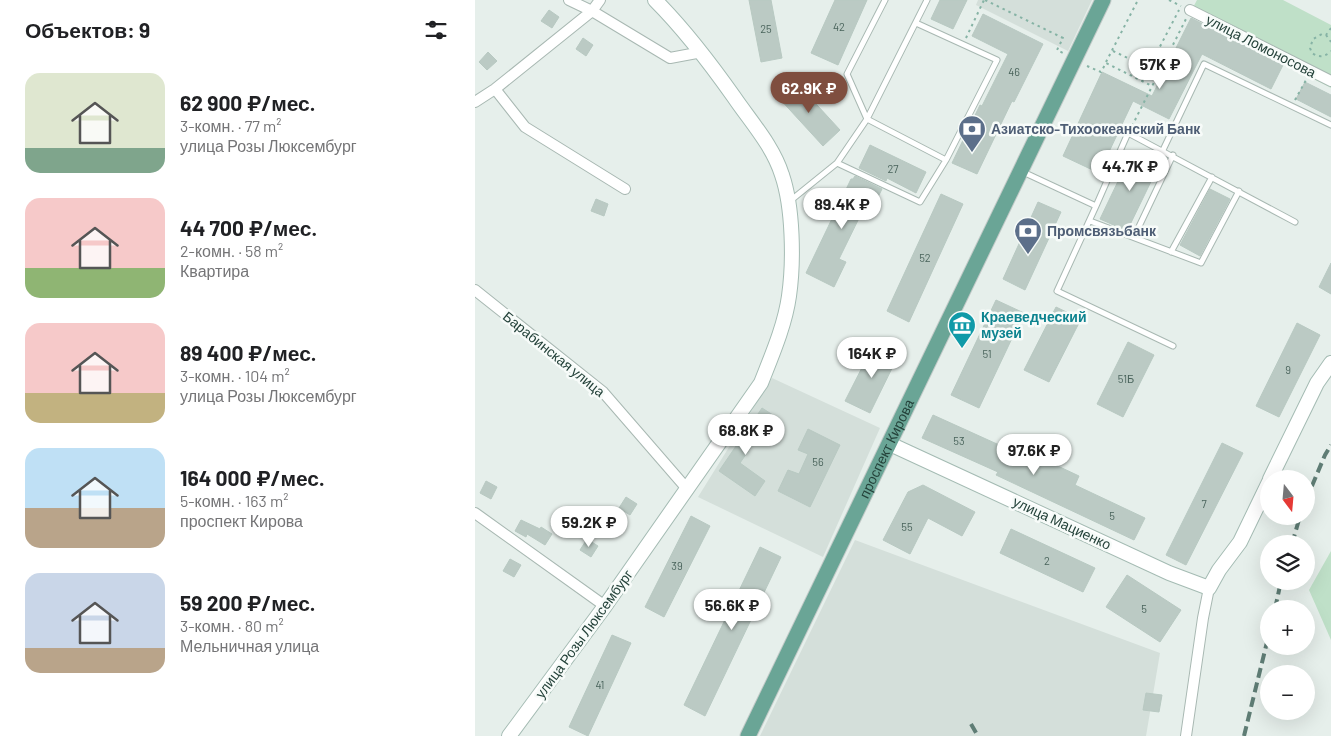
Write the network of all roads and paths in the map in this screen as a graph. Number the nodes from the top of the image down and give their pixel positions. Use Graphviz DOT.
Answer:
graph roads {
  1 [pos="569,0"];
  2 [pos="601,0"];
  3 [pos="655,0"];
  4 [pos="885,0"];
  5 [pos="927,0"];
  6 [pos="984,0"];
  7 [pos="1103,0"];
  8 [pos="1138,0"];
  9 [pos="1169,0"];
  10 [pos="1186,8"];
  11 [pos="592,11"];
  12 [pos="916,22"];
  13 [pos="1331,28"];
  14 [pos="1326,35"];
  15 [pos="1331,42"];
  16 [pos="963,44"];
  17 [pos="1112,51"];
  18 [pos="703,52"];
  19 [pos="1331,52"];
  20 [pos="1074,59"];
  21 [pos="1106,63"];
  22 [pos="1149,68"];
  23 [pos="1142,81"];
  24 [pos="1331,81"];
  25 [pos="1152,86"];
  26 [pos="495,89"];
  27 [pos="475,102"];
  28 [pos="867,119"];
  29 [pos="1331,125"];
  30 [pos="1128,133"];
  31 [pos="1163,150"];
  32 [pos="1173,156"];
  33 [pos="946,160"];
  34 [pos="837,163"];
  35 [pos="1021,171"];
  36 [pos="1212,176"];
  37 [pos="625,189"];
  38 [pos="1239,191"];
  39 [pos="789,201"];
  40 [pos="1097,206"];
  41 [pos="1090,220"];
  42 [pos="1295,222"];
  43 [pos="1134,237"];
  44 [pos="1171,252"];
  45 [pos="475,290"];
  46 [pos="1173,346"];
  47 [pos="1331,363"];
  48 [pos="889,444"];
  49 [pos="1275,470"];
  50 [pos="688,490"];
  51 [pos="1260,501"];
  52 [pos="475,513"];
  53 [pos="1209,588"];
  54 [pos="605,606"];
  55 [pos="509,736"];
  56 [pos="748,736"];
  57 [pos="1186,736"];
  1 -- 11 [label="street"];
  2 -- 11 [label="street"];
  3 -- 18 [label="street, улица Розы Люксембург"];
  4 -- 28 [label="lane"];
  5 -- 12 [label="lane"];
  6 -- 16 [label="path"];
  6 -- 20 [label="path"];
  7 -- 20 [label="main road, проспект Кирова"];
  8 -- 17 [label="path"];
  9 -- 10 [label="path"];
  10 -- 22 [label="path"];
  10 -- 24 [label="street, улица Ломоносова"];
  10 -- 25 [label="path"];
  11 -- 18 [label="street"];
  11 -- 26 [label="street"];
  12 -- 16 [label="lane"];
  12 -- 28 [label="lane"];
  13 -- 14 [label="path"];
  14 -- 15 [label="path"];
  14 -- 19 [label="path"];
  16 -- 33 [label="lane"];
  17 -- 21 [label="path"];
  17 -- 22 [label="path"];
  18 -- 39 [label="street, улица Розы Люксембург"];
  20 -- 21 [label="path"];
  20 -- 35 [label="main road, проспект Кирова"];
  21 -- 23 [label="path"];
  22 -- 23 [label="path"];
  23 -- 25 [label="path"];
  25 -- 30 [label="path"];
  26 -- 27 [label="street"];
  26 -- 37 [label="street"];
  28 -- 33 [label="lane"];
  28 -- 34 [label="lane"];
  29 -- 31 [label="lane"];
  30 -- 31 [label="lane"];
  30 -- 40 [label="lane"];
  31 -- 32 [label="lane"];
  32 -- 36 [label="lane"];
  32 -- 43 [label="lane"];
  33 -- 34 [label="lane"];
  34 -- 39 [label="lane"];
  35 -- 40 [label="lane"];
  35 -- 48 [label="main road, проспект Кирова"];
  36 -- 38 [label="lane"];
  36 -- 44 [label="lane"];
  38 -- 42 [label="lane"];
  38 -- 44 [label="lane"];
  39 -- 50 [label="street, улица Розы Люксембург"];
  40 -- 41 [label="lane"];
  41 -- 43 [label="lane"];
  41 -- 46 [label="lane"];
  43 -- 44 [label="lane"];
  45 -- 50 [label="street, Барабинская улица"];
  47 -- 49 [label="street"];
  48 -- 53 [label="street, улица Мациенко"];
  48 -- 56 [label="main road, проспект Кирова"];
  50 -- 54 [label="street, улица Розы Люксембург"];
  51 -- 53 [label="street"];
  52 -- 54 [label="street"];
  53 -- 57 [label="street"];
  54 -- 55 [label="street, улица Розы Люксембург"];
}
